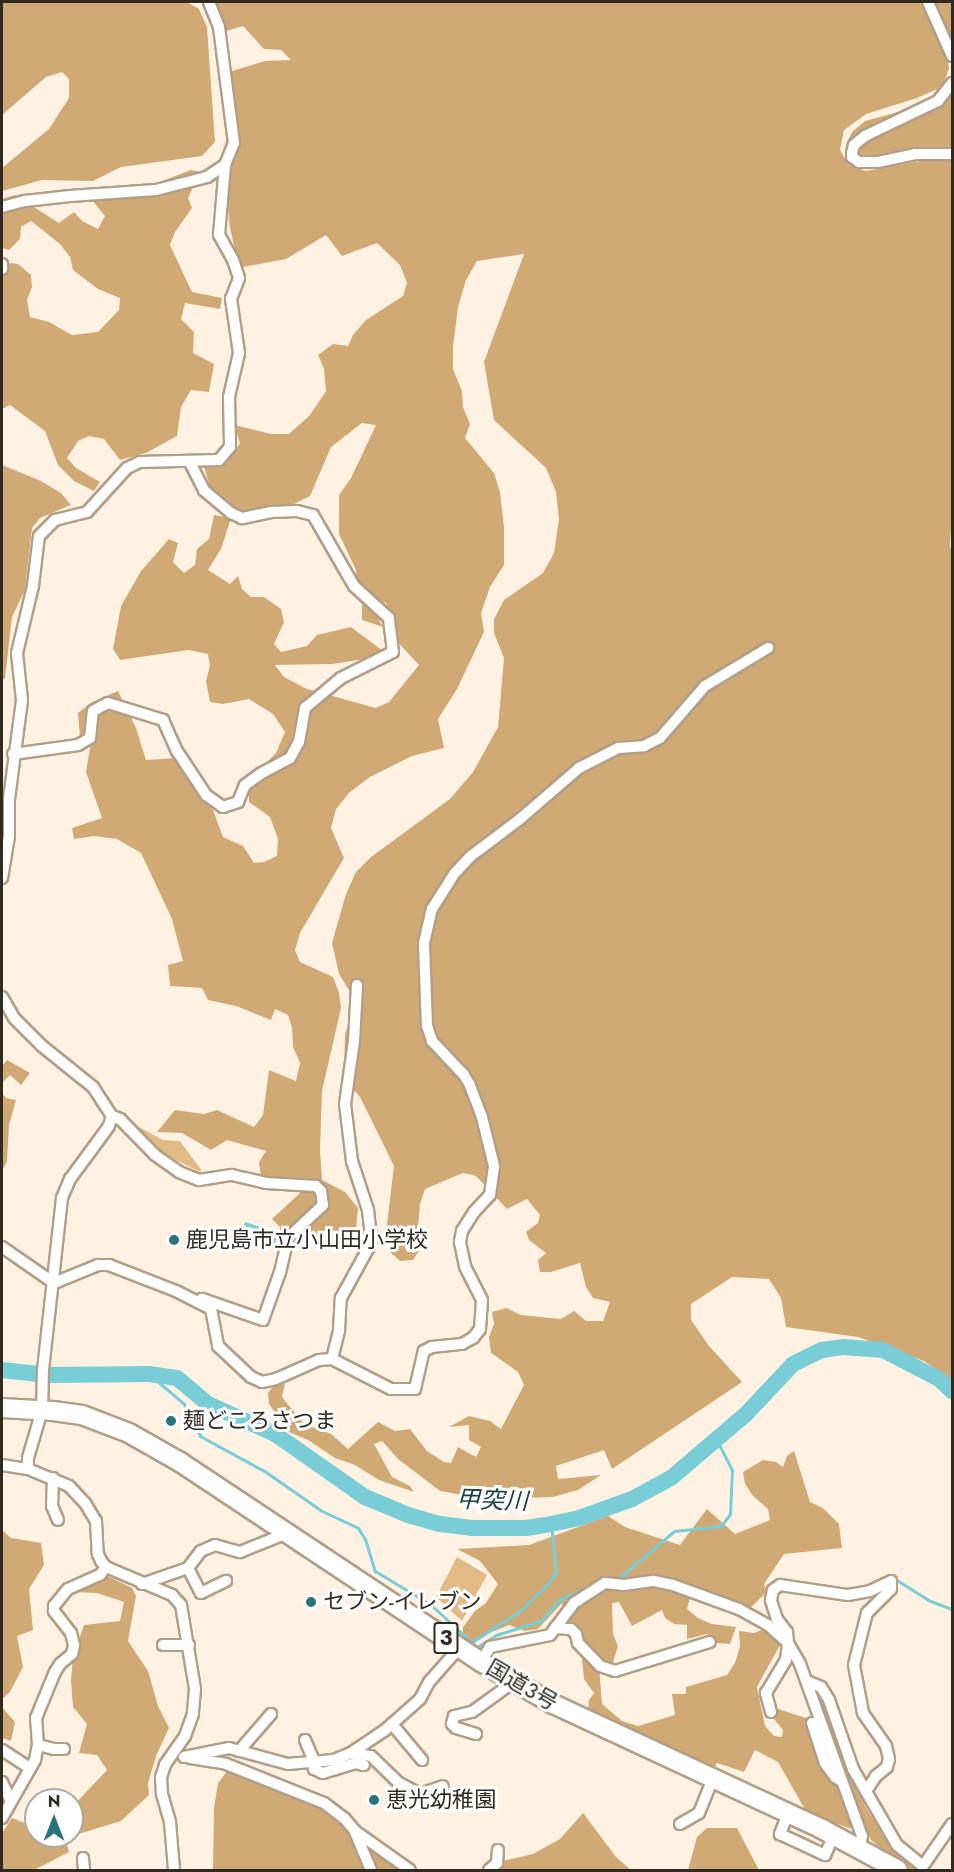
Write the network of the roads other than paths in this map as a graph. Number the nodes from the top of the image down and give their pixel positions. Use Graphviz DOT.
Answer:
graph roads {
  1 [pos="928,2"];
  2 [pos="207,4"];
  3 [pos="952,56"];
  4 [pos="952,83"];
  5 [pos="952,154"];
  6 [pos="225,165"];
  7 [pos="2,207"];
  8 [pos="2,264"];
  9 [pos="2,269"];
  10 [pos="190,462"];
  11 [pos="768,648"];
  12 [pos="13,754"];
  13 [pos="2,878"];
  14 [pos="357,985"];
  15 [pos="2,997"];
  16 [pos="112,1116"];
  17 [pos="2,1247"];
  18 [pos="54,1283"];
  19 [pos="176,1291"];
  20 [pos="332,1359"];
  21 [pos="42,1401"];
  22 [pos="2,1408"];
  23 [pos="2,1465"];
  24 [pos="28,1468"];
  25 [pos="53,1478"];
  26 [pos="51,1497"];
  27 [pos="46,1509"];
  28 [pos="58,1520"];
  29 [pos="287,1533"];
  30 [pos="106,1567"];
  31 [pos="188,1568"];
  32 [pos="226,1581"];
  33 [pos="142,1584"];
  34 [pos="555,1628"];
  35 [pos="169,1641"];
  36 [pos="710,1642"];
  37 [pos="788,1643"];
  38 [pos="189,1645"];
  39 [pos="460,1647"];
  40 [pos="481,1662"];
  41 [pos="807,1681"];
  42 [pos="515,1682"];
  43 [pos="771,1712"];
  44 [pos="271,1714"];
  45 [pos="812,1724"];
  46 [pos="392,1725"];
  47 [pos="476,1734"];
  48 [pos="305,1740"];
  49 [pos="38,1745"];
  50 [pos="64,1749"];
  51 [pos="2,1750"];
  52 [pos="239,1751"];
  53 [pos="351,1753"];
  54 [pos="180,1755"];
  55 [pos="422,1760"];
  56 [pos="314,1763"];
  57 [pos="364,1765"];
  58 [pos="30,1768"];
  59 [pos="713,1779"];
  60 [pos="841,1780"];
  61 [pos="2,1782"];
  62 [pos="443,1786"];
  63 [pos="866,1791"];
  64 [pos="11,1801"];
  65 [pos="2,1818"];
  66 [pos="680,1824"];
  67 [pos="952,1824"];
  68 [pos="359,1834"];
  69 [pos="388,1845"];
  70 [pos="860,1849"];
  71 [pos="498,1851"];
  72 [pos="83,1858"];
  73 [pos="84,1870"];
  74 [pos="174,1870"];
  75 [pos="371,1870"];
  76 [pos="410,1870"];
  77 [pos="489,1870"];
  78 [pos="898,1870"];
  1 -- 3 [label="street"];
  2 -- 6 [label="street"];
  4 -- 5 [label="street"];
  6 -- 7 [label="street"];
  6 -- 10 [label="street"];
  8 -- 9 [label="street"];
  10 -- 12 [label="street"];
  10 -- 12 [label="street"];
  11 -- 20 [label="street"];
  12 -- 13 [label="street"];
  14 -- 20 [label="street"];
  15 -- 16 [label="street"];
  16 -- 18 [label="street"];
  16 -- 19 [label="street"];
  17 -- 18 [label="street"];
  18 -- 19 [label="street"];
  18 -- 21 [label="street"];
  19 -- 20 [label="street"];
  21 -- 22 [label="highway, 国道3号 / 3"];
  21 -- 24 [label="street"];
  21 -- 29 [label="highway, 国道3号 / 3"];
  23 -- 24 [label="street"];
  24 -- 25 [label="street"];
  25 -- 26 [label="street"];
  25 -- 30 [label="street"];
  26 -- 27 [label="street"];
  26 -- 28 [label="street"];
  29 -- 31 [label="street"];
  29 -- 39 [label="highway, 国道3号 / 3"];
  30 -- 33 [label="street"];
  30 -- 49 [label="street"];
  31 -- 32 [label="street"];
  31 -- 33 [label="street"];
  33 -- 38 [label="street"];
  34 -- 36 [label="street"];
  34 -- 37 [label="street"];
  34 -- 40 [label="street"];
  35 -- 38 [label="street"];
  37 -- 41 [label="street"];
  37 -- 43 [label="street"];
  37 -- 63 [label="street"];
  38 -- 54 [label="street"];
  39 -- 40 [label="highway, 国道3号 / 3"];
  39 -- 46 [label="street"];
  40 -- 42 [label="highway, 国道3号 / 3"];
  41 -- 60 [label="street"];
  41 -- 63 [label="street"];
  42 -- 47 [label="street"];
  42 -- 59 [label="highway, 国道3号 / 3"];
  44 -- 52 [label="street"];
  45 -- 60 [label="street"];
  46 -- 53 [label="street"];
  46 -- 55 [label="street"];
  48 -- 56 [label="street"];
  49 -- 50 [label="street"];
  49 -- 58 [label="street"];
  51 -- 58 [label="street"];
  52 -- 54 [label="street"];
  52 -- 56 [label="street"];
  53 -- 56 [label="street"];
  53 -- 62 [label="street"];
  54 -- 68 [label="street"];
  54 -- 74 [label="street"];
  56 -- 57 [label="street"];
  58 -- 64 [label="street"];
  59 -- 66 [label="street"];
  59 -- 70 [label="highway, 国道3号 / 3"];
  60 -- 70 [label="street"];
  61 -- 64 [label="street"];
  63 -- 67 [label="street"];
  64 -- 65 [label="street"];
  68 -- 69 [label="street"];
  68 -- 75 [label="street"];
  68 -- 76 [label="street"];
  70 -- 78 [label="highway, 国道3号 / 3"];
  71 -- 77 [label="street"];
  72 -- 73 [label="street"];
}
